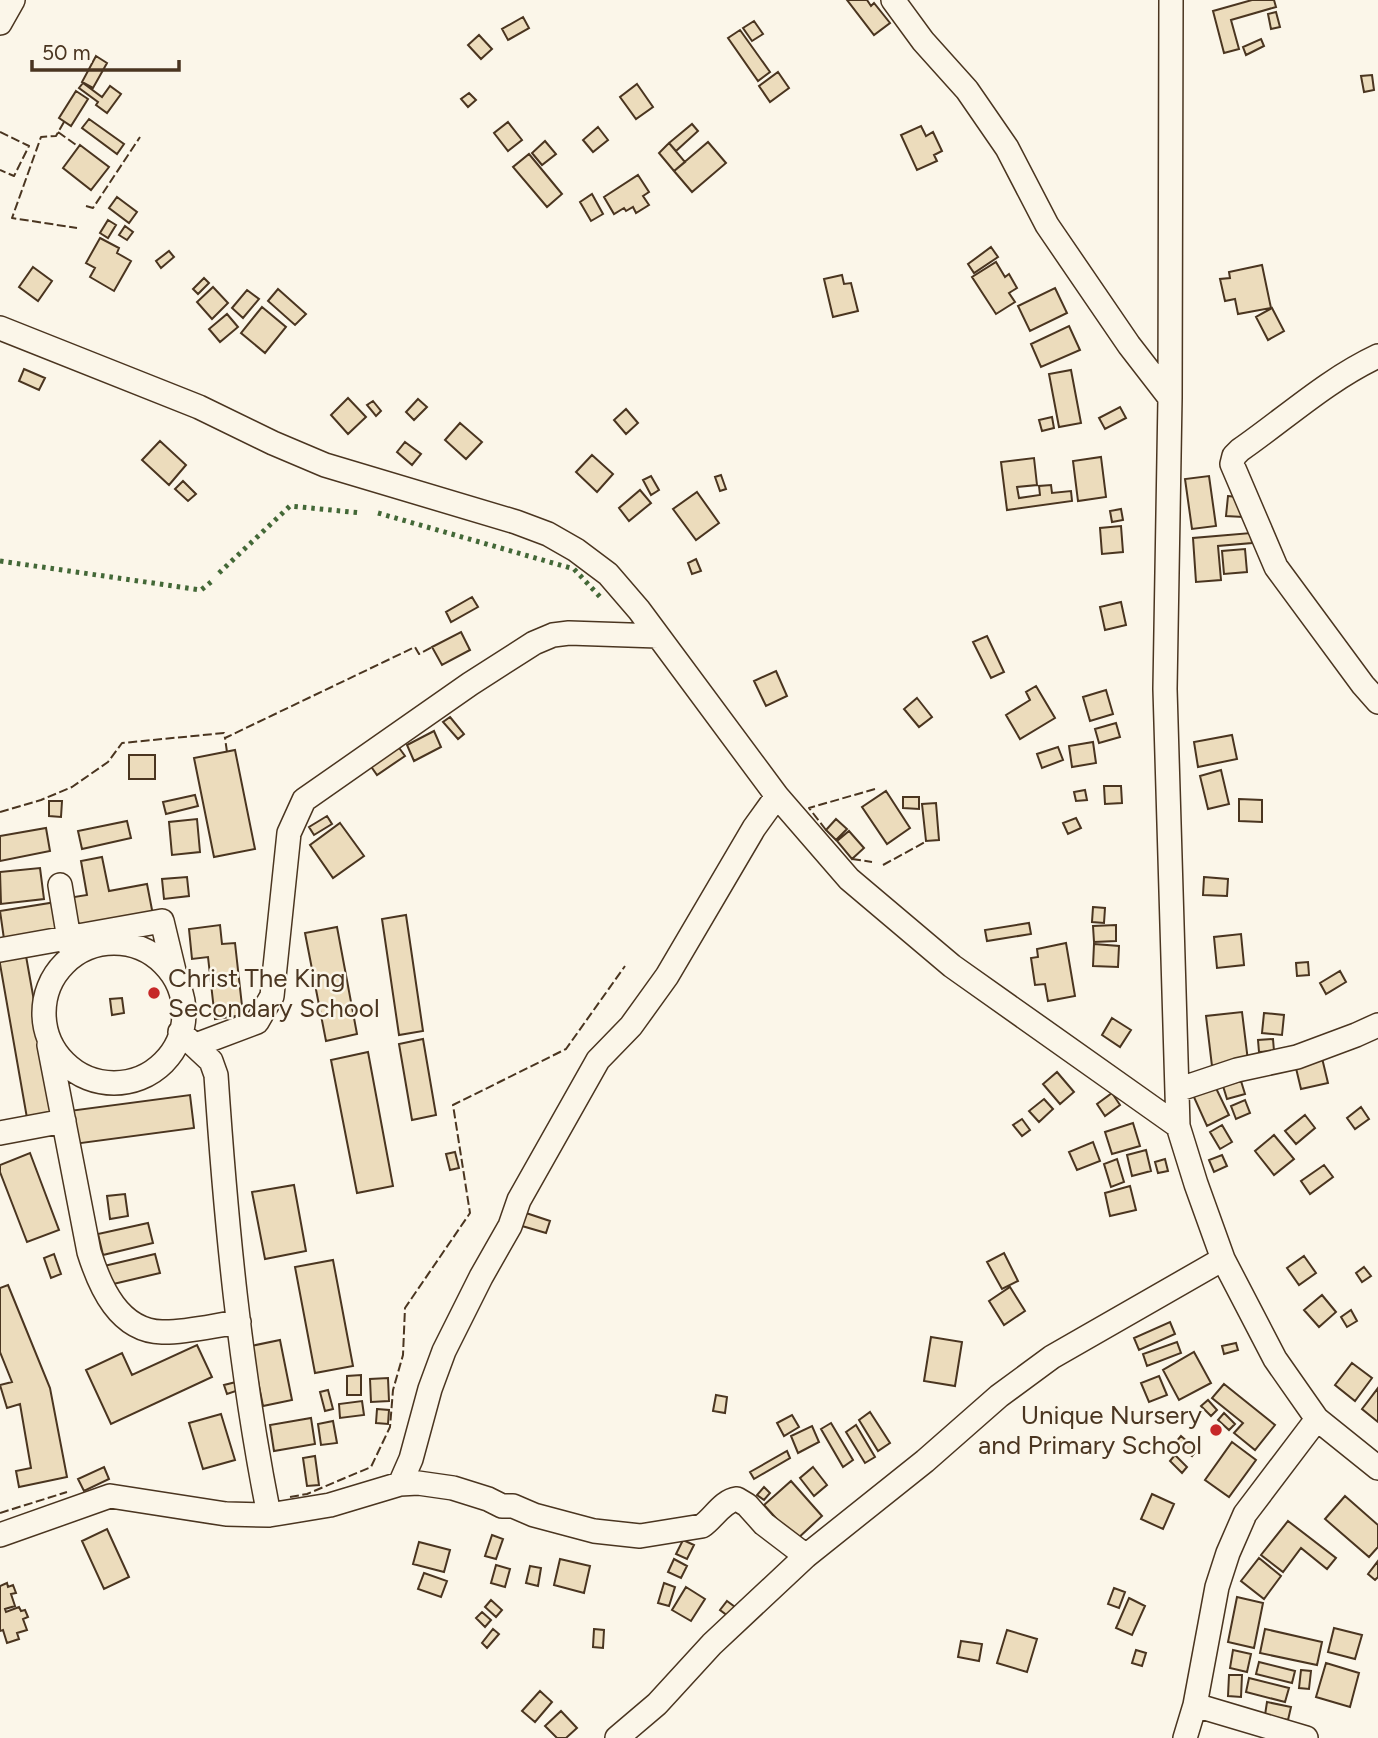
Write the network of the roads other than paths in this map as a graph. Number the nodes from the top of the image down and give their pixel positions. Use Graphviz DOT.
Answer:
graph roads {
  1 [pos="12,0"];
  2 [pos="893,0"];
  3 [pos="1171,0"];
  4 [pos="0,23"];
  5 [pos="0,328"];
  6 [pos="1378,356"];
  7 [pos="1170,398"];
  8 [pos="658,636"];
  9 [pos="1378,702"];
  10 [pos="777,796"];
  11 [pos="61,885"];
  12 [pos="70,948"];
  13 [pos="0,950"];
  14 [pos="177,982"];
  15 [pos="1378,1025"];
  16 [pos="47,1035"];
  17 [pos="188,1039"];
  18 [pos="1177,1090"];
  19 [pos="64,1121"];
  20 [pos="1178,1126"];
  21 [pos="4,1136"];
  22 [pos="1223,1259"];
  23 [pos="239,1322"];
  24 [pos="1317,1419"];
  25 [pos="1378,1468"];
  26 [pos="400,1484"];
  27 [pos="269,1515"];
  28 [pos="0,1535"];
  29 [pos="806,1556"];
  30 [pos="1195,1705"];
  31 [pos="617,1738"];
  32 [pos="1185,1738"];
  33 [pos="1306,1738"];
  1 -- 4 [label="street"];
  2 -- 7 [label="street"];
  3 -- 7 [label="street"];
  5 -- 8 [label="street"];
  6 -- 9 [label="street"];
  7 -- 18 [label="street"];
  8 -- 10 [label="street"];
  8 -- 17 [label="street"];
  10 -- 20 [label="street"];
  10 -- 26 [label="street"];
  11 -- 12 [label="street"];
  12 -- 13 [label="street"];
  12 -- 14 [label="street"];
  12 -- 14 [label="street"];
  12 -- 16 [label="street"];
  14 -- 17 [label="street"];
  15 -- 18 [label="street"];
  16 -- 17 [label="street"];
  16 -- 19 [label="street"];
  17 -- 23 [label="street"];
  18 -- 20 [label="street"];
  19 -- 21 [label="street"];
  19 -- 23 [label="street"];
  20 -- 22 [label="street"];
  22 -- 24 [label="street"];
  22 -- 29 [label="street"];
  23 -- 27 [label="street"];
  24 -- 25 [label="street"];
  24 -- 30 [label="street"];
  26 -- 27 [label="street"];
  26 -- 29 [label="street"];
  27 -- 28 [label="street"];
  29 -- 31 [label="street"];
  30 -- 32 [label="street"];
  30 -- 33 [label="street"];
}
